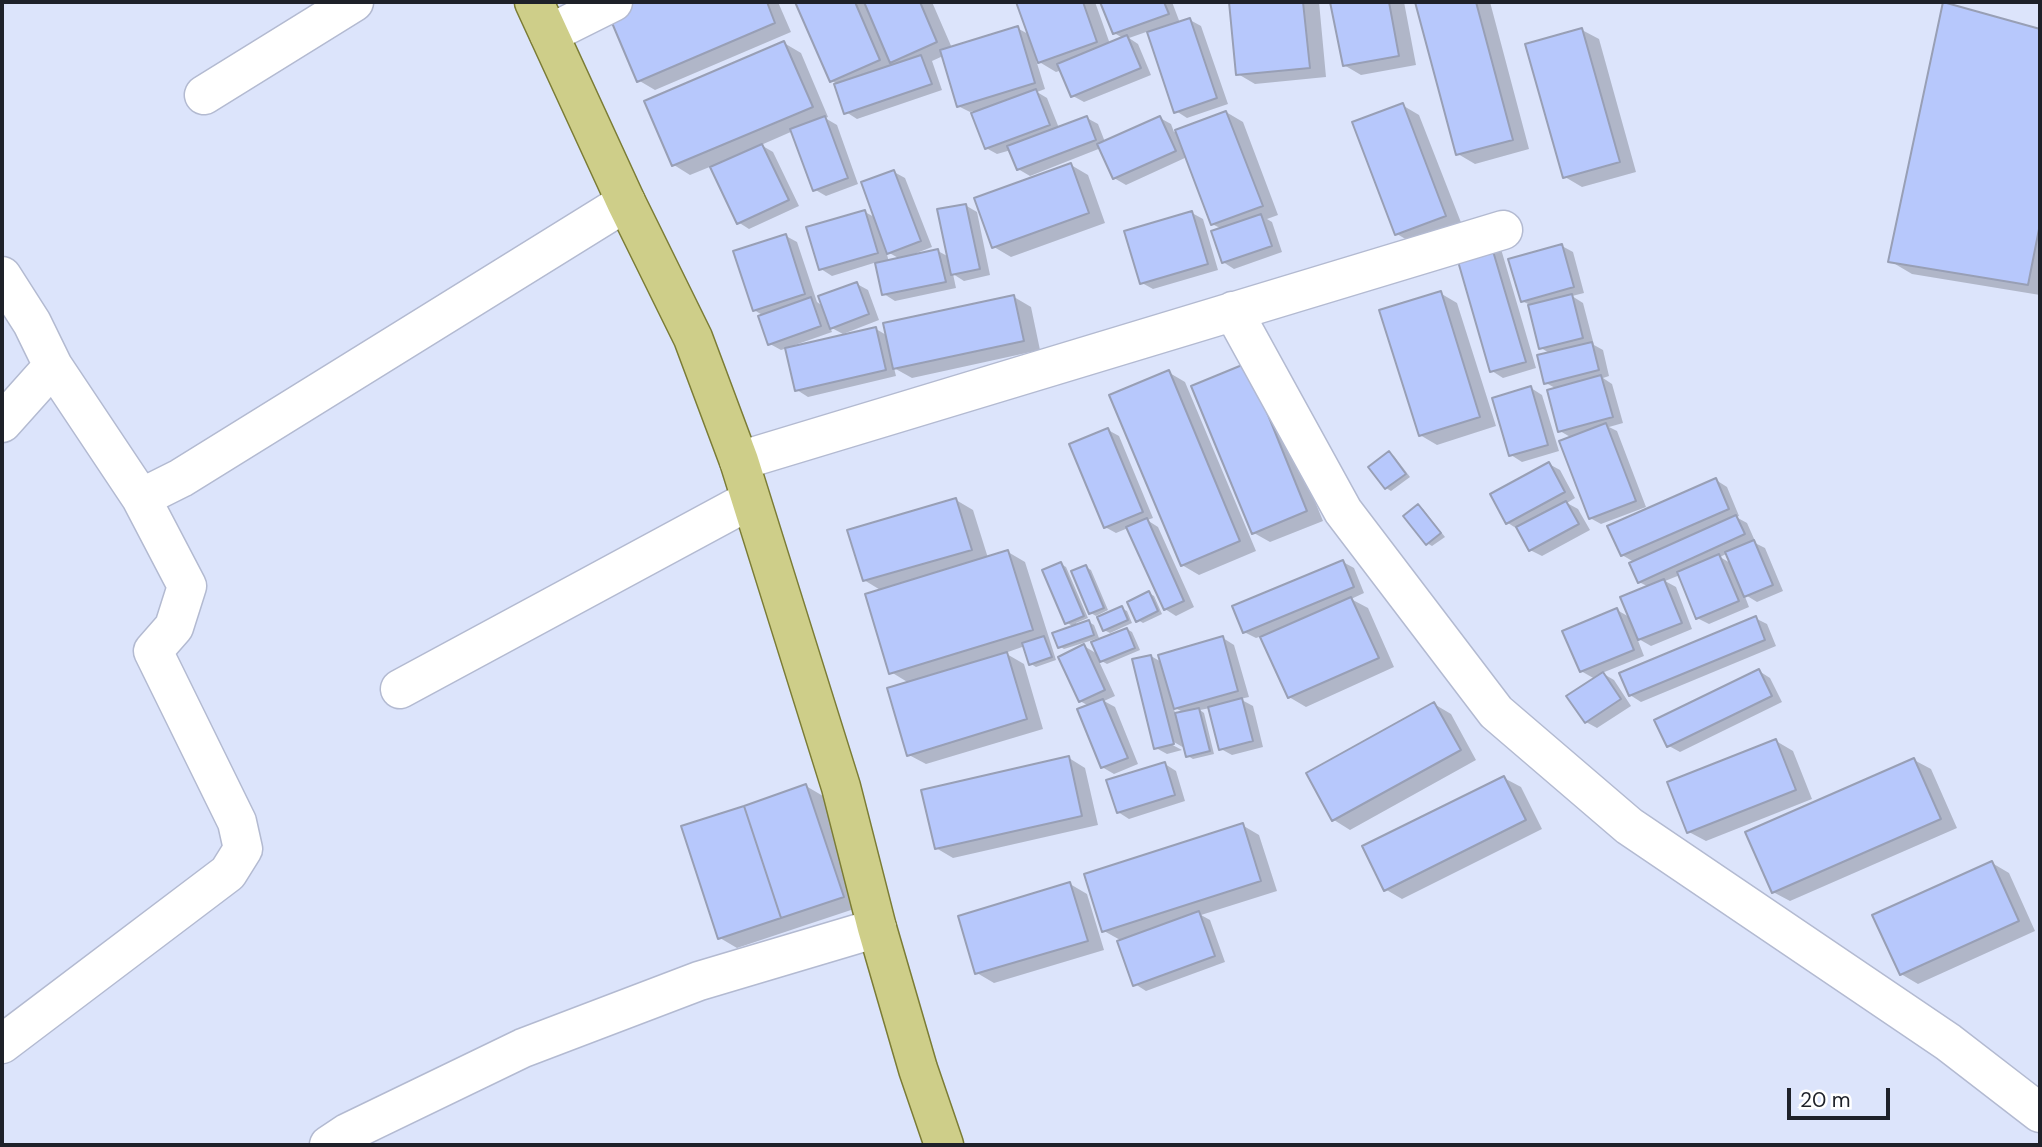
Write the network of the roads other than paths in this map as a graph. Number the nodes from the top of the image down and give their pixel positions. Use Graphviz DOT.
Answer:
graph roads {
  1 [pos="354,2"];
  2 [pos="613,2"];
  3 [pos="542,18"];
  4 [pos="204,94"];
  5 [pos="626,202"];
  6 [pos="1503,230"];
  7 [pos="2,276"];
  8 [pos="1233,311"];
  9 [pos="53,366"];
  10 [pos="2,423"];
  11 [pos="739,461"];
  12 [pos="141,498"];
  13 [pos="750,499"];
  14 [pos="400,689"];
  15 [pos="877,928"];
  16 [pos="2,1044"];
  17 [pos="2040,1113"];
  18 [pos="329,1145"];
  19 [pos="944,1145"];
  1 -- 4 [label="street"];
  2 -- 3 [label="street"];
  3 -- 5 [label="main road"];
  5 -- 11 [label="main road"];
  5 -- 12 [label="street"];
  6 -- 8 [label="street"];
  7 -- 9 [label="street"];
  8 -- 11 [label="street"];
  8 -- 17 [label="street"];
  9 -- 10 [label="street"];
  9 -- 12 [label="street"];
  11 -- 13 [label="main road"];
  12 -- 16 [label="street"];
  13 -- 14 [label="street"];
  13 -- 15 [label="main road"];
  15 -- 18 [label="street"];
  15 -- 19 [label="main road"];
}
